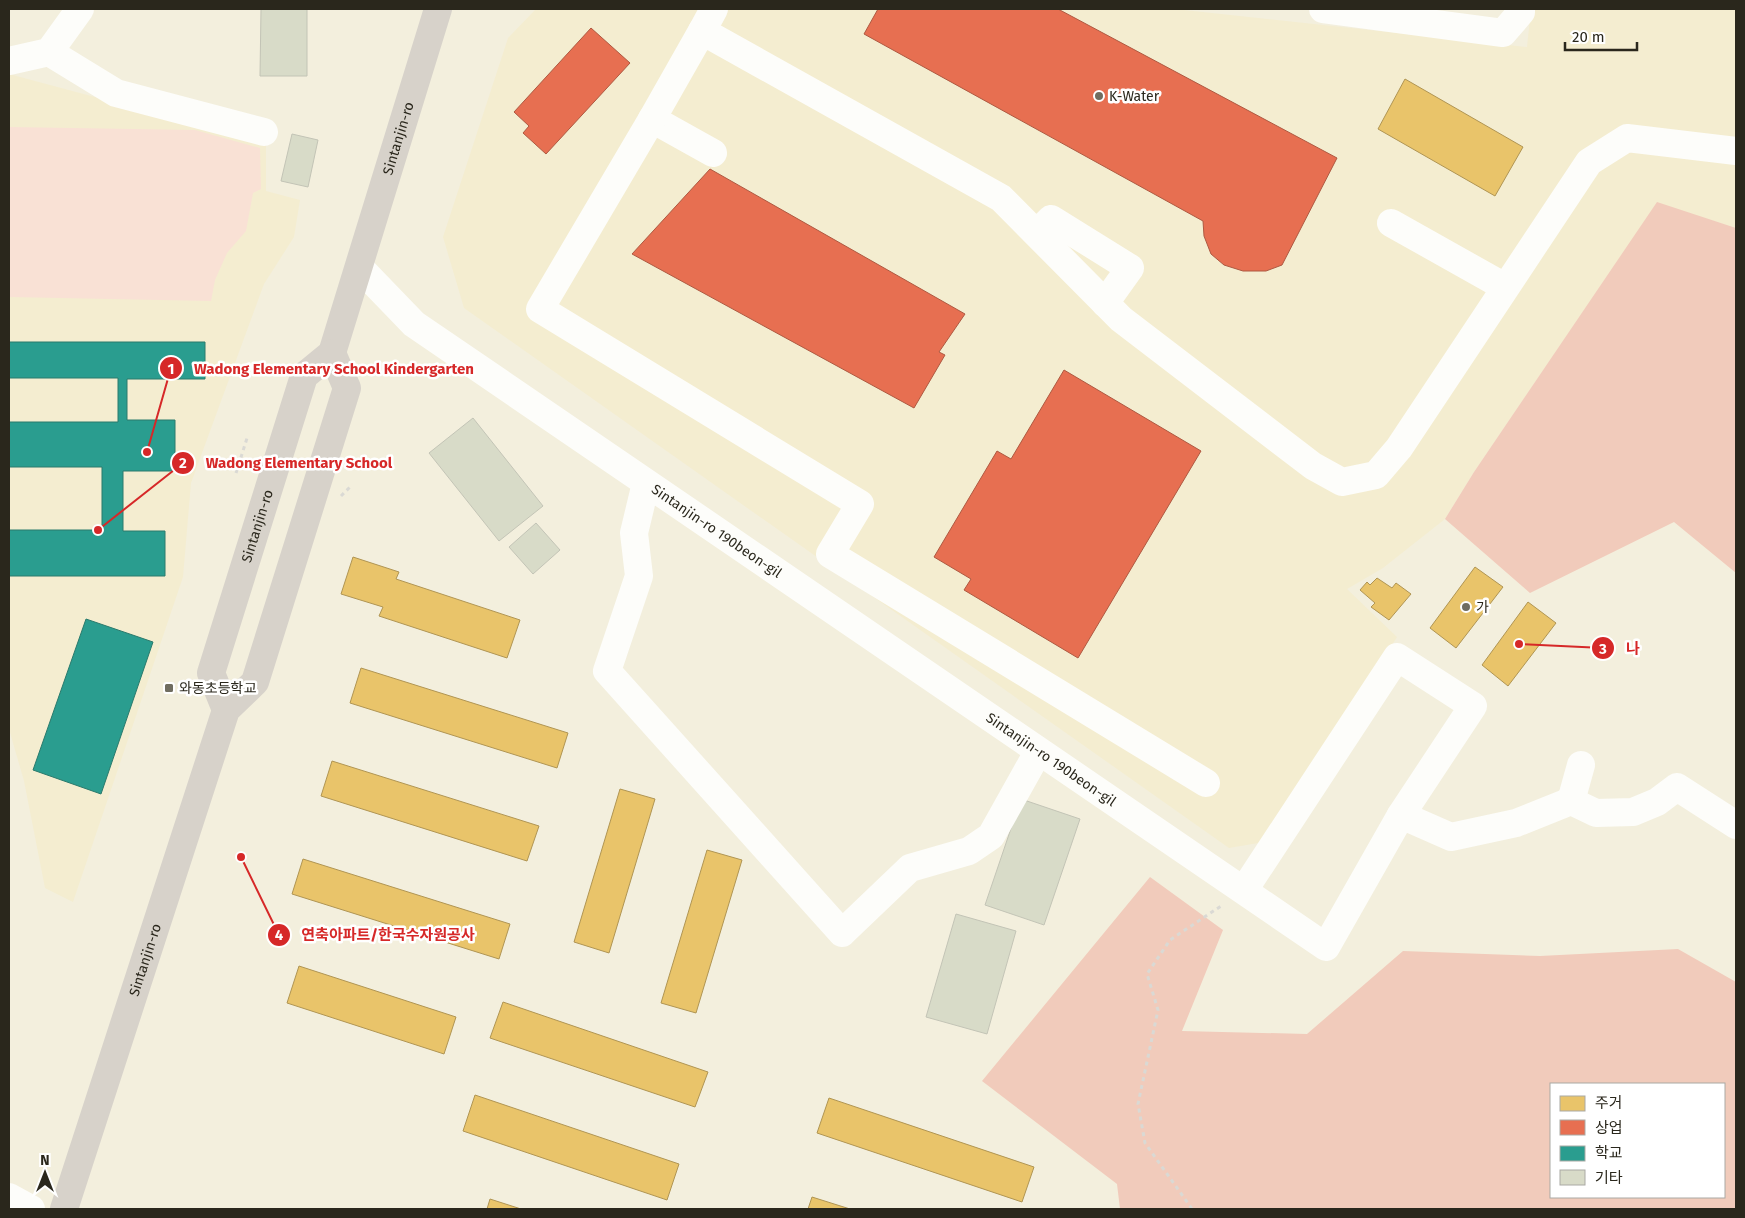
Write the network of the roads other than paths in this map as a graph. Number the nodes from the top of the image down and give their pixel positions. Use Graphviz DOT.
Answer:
graph roads {
  1 [pos="80,9"];
  2 [pos="438,9"];
  3 [pos="1323,9"];
  4 [pos="1521,9"];
  5 [pos="708,20"];
  6 [pos="49,52"];
  7 [pos="9,61"];
  8 [pos="652,119"];
  9 [pos="264,132"];
  10 [pos="1736,151"];
  11 [pos="713,154"];
  12 [pos="1391,223"];
  13 [pos="1037,233"];
  14 [pos="359,267"];
  15 [pos="1505,287"];
  16 [pos="1105,303"];
  17 [pos="332,354"];
  18 [pos="646,483"];
  19 [pos="226,710"];
  20 [pos="1038,752"];
  21 [pos="1581,765"];
  22 [pos="1206,783"];
  23 [pos="1571,801"];
  24 [pos="1401,815"];
  25 [pos="1736,825"];
  26 [pos="1244,890"];
  27 [pos="9,1196"];
  28 [pos="31,1209"];
  29 [pos="64,1209"];
  1 -- 6 [label="street"];
  2 -- 14 [label="main road, Sintanjin-ro"];
  3 -- 4 [label="street"];
  5 -- 8 [label="street"];
  5 -- 13 [label="street"];
  6 -- 7 [label="street"];
  6 -- 9 [label="street"];
  8 -- 11 [label="street"];
  8 -- 22 [label="street"];
  10 -- 15 [label="street"];
  12 -- 15 [label="street"];
  13 -- 16 [label="street"];
  13 -- 16 [label="street"];
  14 -- 17 [label="main road, Sintanjin-ro"];
  14 -- 18 [label="street, Sintanjin-ro 190beon-gil"];
  15 -- 16 [label="street"];
  17 -- 19 [label="main road, Sintanjin-ro"];
  17 -- 19 [label="main road, Sintanjin-ro"];
  18 -- 20 [label="street, Sintanjin-ro 190beon-gil"];
  18 -- 20 [label="street"];
  19 -- 29 [label="main road, Sintanjin-ro"];
  20 -- 26 [label="street, Sintanjin-ro 190beon-gil"];
  21 -- 23 [label="street"];
  23 -- 24 [label="street"];
  23 -- 25 [label="street"];
  24 -- 26 [label="street, Sintanjin-ro 190beon-gil"];
  24 -- 26 [label="street"];
  27 -- 28 [label="street"];
}
